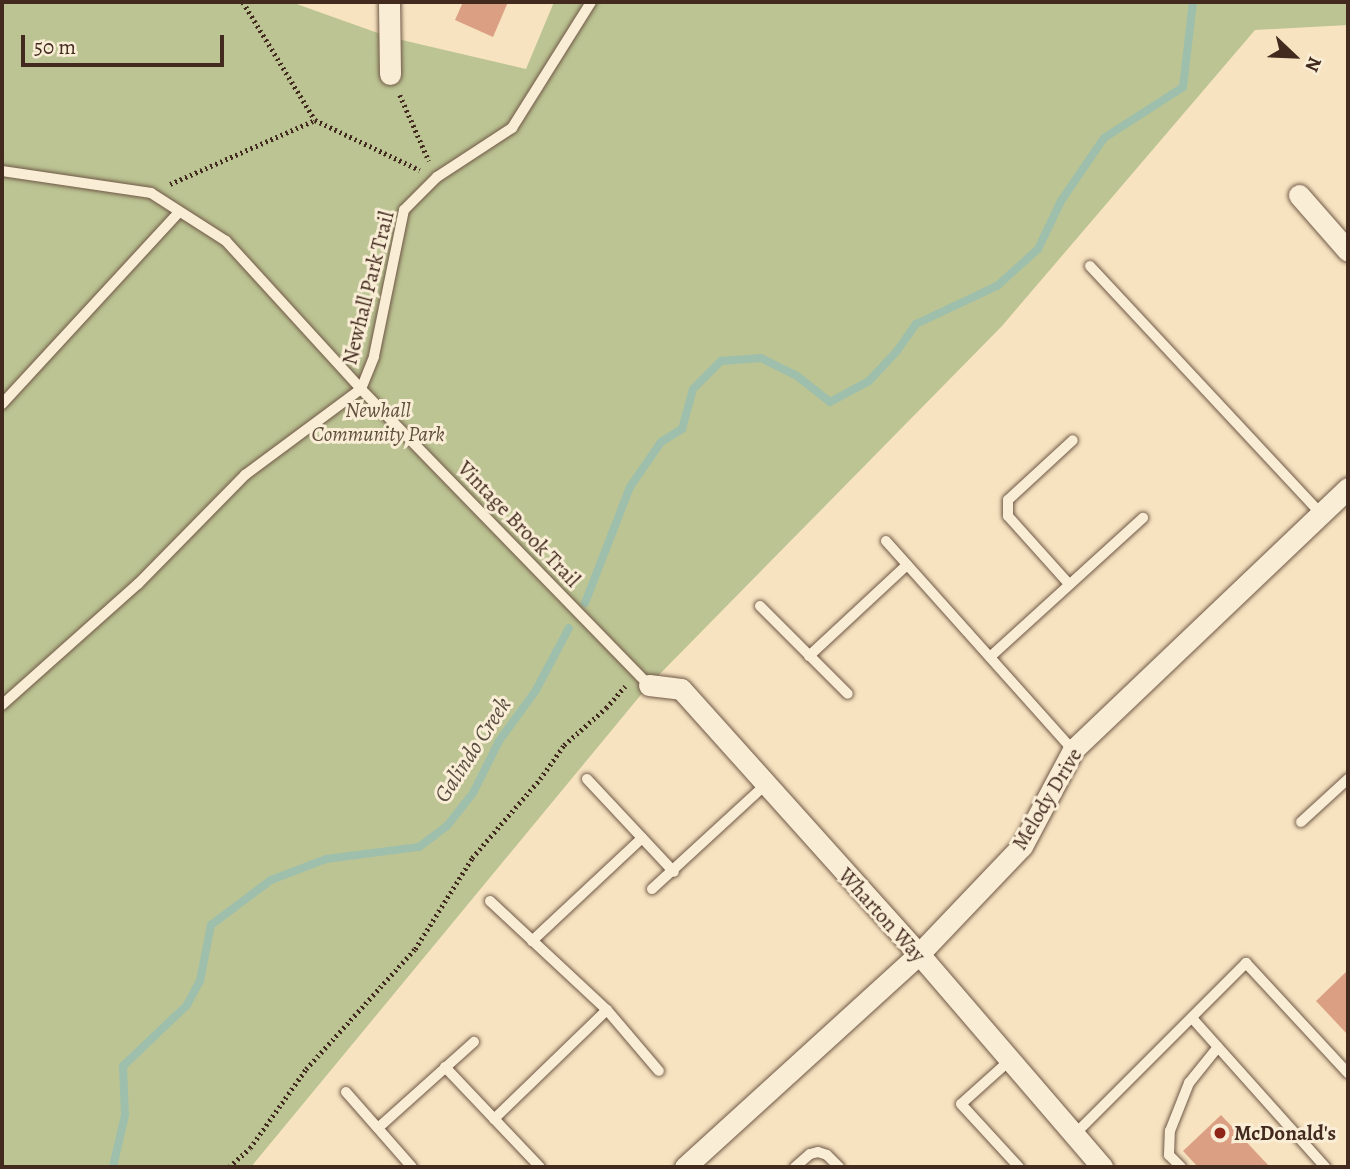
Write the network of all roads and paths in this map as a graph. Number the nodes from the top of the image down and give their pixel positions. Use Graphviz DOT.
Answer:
graph roads {
  1 [pos="243,2"];
  2 [pos="389,2"];
  3 [pos="591,2"];
  4 [pos="390,74"];
  5 [pos="315,120"];
  6 [pos="2,171"];
  7 [pos="437,177"];
  8 [pos="151,193"];
  9 [pos="1299,195"];
  10 [pos="179,212"];
  11 [pos="1348,251"];
  12 [pos="1090,266"];
  13 [pos="361,389"];
  14 [pos="2,404"];
  15 [pos="1073,440"];
  16 [pos="1348,488"];
  17 [pos="1321,514"];
  18 [pos="1143,518"];
  19 [pos="886,541"];
  20 [pos="907,565"];
  21 [pos="1069,584"];
  22 [pos="760,606"];
  23 [pos="809,656"];
  24 [pos="990,657"];
  25 [pos="643,678"];
  26 [pos="848,694"];
  27 [pos="2,705"];
  28 [pos="1073,750"];
  29 [pos="587,779"];
  30 [pos="1348,779"];
  31 [pos="764,786"];
  32 [pos="1301,822"];
  33 [pos="642,838"];
  34 [pos="674,873"];
  35 [pos="652,889"];
  36 [pos="490,901"];
  37 [pos="532,941"];
  38 [pos="919,954"];
  39 [pos="607,1010"];
  40 [pos="1192,1018"];
  41 [pos="474,1042"];
  42 [pos="1218,1047"];
  43 [pos="1009,1061"];
  44 [pos="445,1067"];
  45 [pos="659,1071"];
  46 [pos="1348,1073"];
  47 [pos="346,1092"];
  48 [pos="494,1119"];
  49 [pos="378,1128"];
  50 [pos="1073,1136"];
  51 [pos="229,1167"];
  52 [pos="412,1167"];
  53 [pos="540,1167"];
  54 [pos="685,1167"];
  55 [pos="795,1167"];
  56 [pos="839,1167"];
  57 [pos="1019,1167"];
  58 [pos="1102,1167"];
  59 [pos="1181,1167"];
  60 [pos="1325,1167"];
  1 -- 5 [label="path"];
  2 -- 4 [label="street"];
  3 -- 7 [label="lane, Newhall Park Trail"];
  4 -- 7 [label="path"];
  5 -- 7 [label="path"];
  5 -- 8 [label="path"];
  6 -- 8 [label="lane"];
  7 -- 13 [label="lane, Newhall Park Trail"];
  8 -- 10 [label="lane, Vintage Brook Trail"];
  9 -- 11 [label="street"];
  10 -- 13 [label="lane, Vintage Brook Trail"];
  10 -- 14 [label="lane"];
  12 -- 17 [label="lane"];
  13 -- 25 [label="lane, Vintage Brook Trail"];
  13 -- 27 [label="lane, Newhall Park Trail"];
  15 -- 21 [label="lane"];
  16 -- 17 [label="street, Melody Drive"];
  17 -- 28 [label="street, Melody Drive"];
  18 -- 21 [label="lane"];
  19 -- 20 [label="lane"];
  20 -- 23 [label="lane"];
  20 -- 24 [label="lane"];
  21 -- 24 [label="lane"];
  22 -- 23 [label="lane"];
  23 -- 26 [label="lane"];
  24 -- 28 [label="lane"];
  25 -- 31 [label="street, Wharton Way"];
  25 -- 51 [label="path"];
  28 -- 38 [label="street, Melody Drive"];
  29 -- 33 [label="lane"];
  30 -- 32 [label="lane"];
  31 -- 34 [label="lane"];
  31 -- 38 [label="street, Wharton Way"];
  33 -- 34 [label="lane"];
  33 -- 37 [label="lane"];
  34 -- 35 [label="lane"];
  36 -- 37 [label="lane"];
  37 -- 39 [label="lane"];
  38 -- 43 [label="street, Wharton Way"];
  38 -- 54 [label="street, Melody Drive"];
  39 -- 45 [label="lane"];
  39 -- 48 [label="lane"];
  40 -- 42 [label="lane"];
  40 -- 46 [label="lane"];
  40 -- 50 [label="lane"];
  41 -- 44 [label="lane"];
  42 -- 59 [label="lane"];
  42 -- 60 [label="lane"];
  43 -- 50 [label="street, Wharton Way"];
  43 -- 57 [label="lane"];
  44 -- 48 [label="lane"];
  44 -- 49 [label="lane"];
  47 -- 49 [label="lane"];
  48 -- 53 [label="lane"];
  49 -- 52 [label="lane"];
  50 -- 58 [label="street, Wharton Way"];
  55 -- 56 [label="lane"];
}
